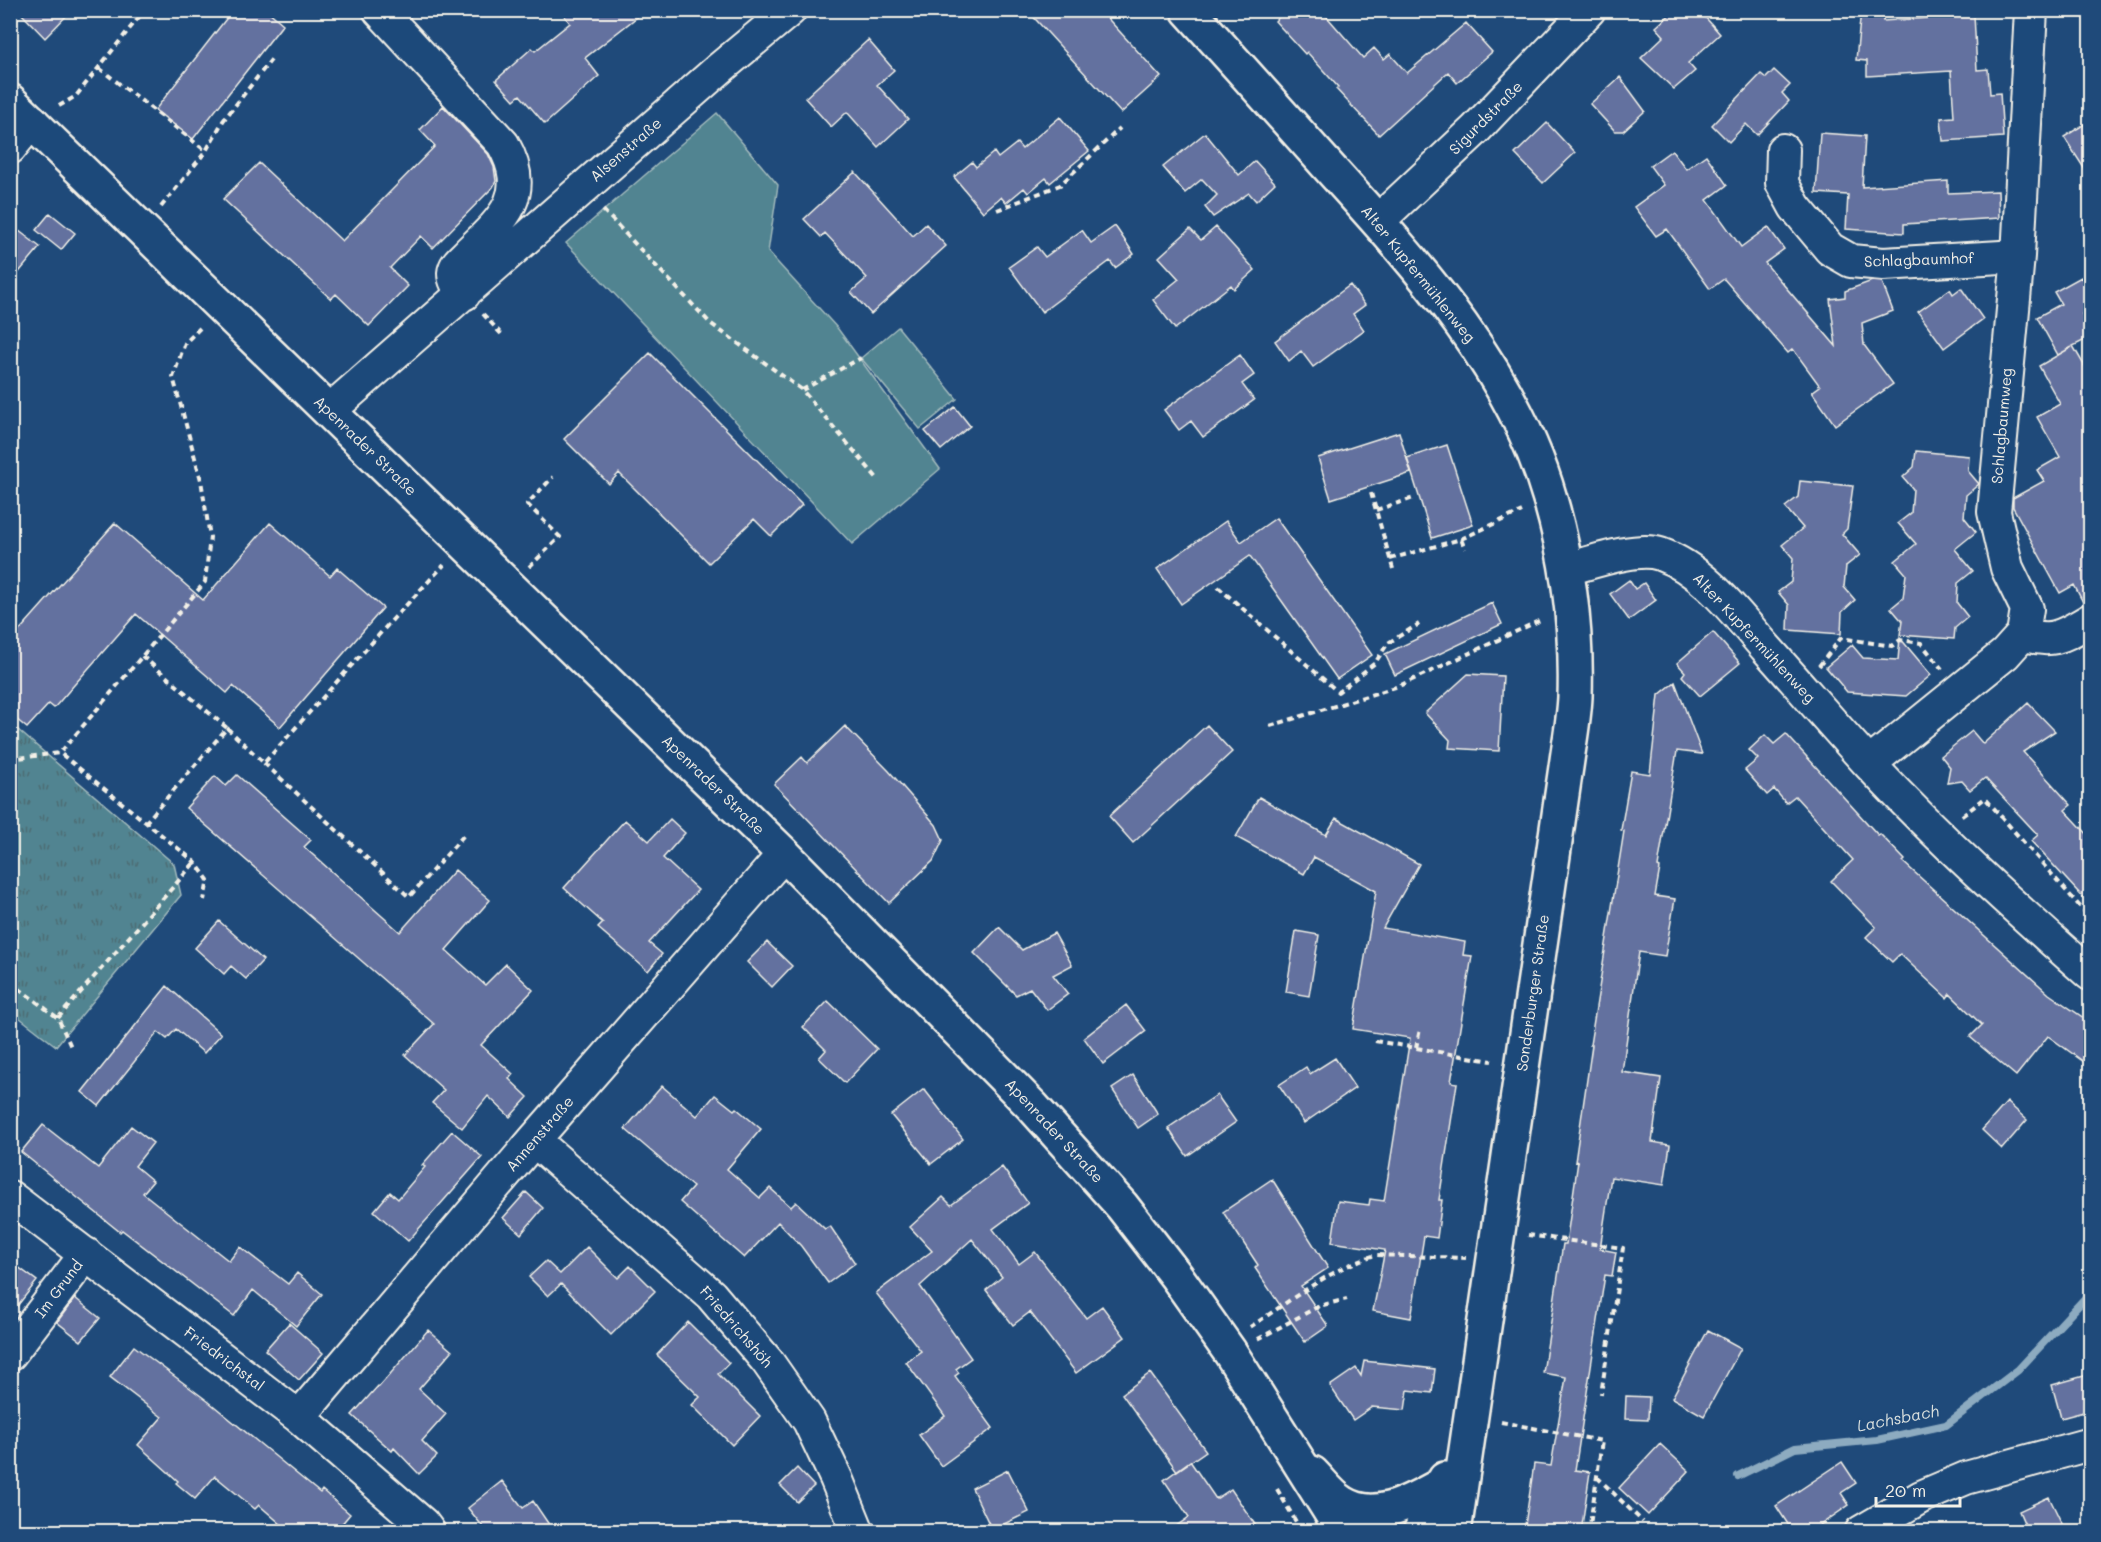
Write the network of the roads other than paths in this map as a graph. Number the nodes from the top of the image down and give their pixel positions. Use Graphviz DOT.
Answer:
graph roads {
  1 [pos="379,10"];
  2 [pos="790,10"];
  3 [pos="1188,10"];
  4 [pos="1589,10"];
  5 [pos="2031,10"];
  6 [pos="21,111"];
  7 [pos="10,148"];
  8 [pos="1783,150"];
  9 [pos="1378,221"];
  10 [pos="2018,256"];
  11 [pos="464,294"];
  12 [pos="329,411"];
  13 [pos="1567,569"];
  14 [pos="2091,620"];
  15 [pos="2023,634"];
  16 [pos="1869,764"];
  17 [pos="784,854"];
  18 [pos="2091,974"];
  19 [pos="534,1140"];
  20 [pos="10,1197"];
  21 [pos="86,1254"];
  22 [pos="10,1354"];
  23 [pos="1470,1416"];
  24 [pos="299,1417"];
  25 [pos="2091,1444"];
  26 [pos="1297,1459"];
  27 [pos="1443,1484"];
  28 [pos="429,1532"];
  29 [pos="858,1532"];
  30 [pos="1342,1532"];
  31 [pos="1420,1532"];
  32 [pos="1454,1532"];
  33 [pos="1861,1532"];
  1 -- 11 [label="street"];
  2 -- 11 [label="street, Alsenstraße"];
  3 -- 9 [label="street, Alter Kupfermühlenweg"];
  4 -- 9 [label="street, Sigurdstraße"];
  5 -- 10 [label="street, Schlagbaumweg"];
  6 -- 7 [label="street"];
  6 -- 12 [label="street, Apenrader Straße"];
  8 -- 10 [label="street, Schlagbaumhof"];
  9 -- 13 [label="street, Alter Kupfermühlenweg"];
  10 -- 15 [label="street, Schlagbaumweg"];
  11 -- 12 [label="street, Alsenstraße"];
  12 -- 17 [label="street, Apenrader Straße"];
  13 -- 16 [label="street, Alter Kupfermühlenweg"];
  13 -- 23 [label="street, Sonderburger Straße"];
  14 -- 15 [label="street"];
  15 -- 16 [label="street"];
  16 -- 18 [label="street, Alter Kupfermühlenweg"];
  17 -- 19 [label="street, Annenstraße"];
  17 -- 26 [label="street, Apenrader Straße"];
  19 -- 24 [label="street, Annenstraße"];
  19 -- 29 [label="street, Friedrichshöh"];
  20 -- 21 [label="street, Friedrichstal"];
  21 -- 22 [label="street, Im Grund"];
  21 -- 24 [label="street, Friedrichstal"];
  23 -- 27 [label="street, Sonderburger Straße"];
  23 -- 32 [label="street, Sonderburger Straße"];
  24 -- 28 [label="street, Friedrichstal"];
  25 -- 33 [label="street"];
  26 -- 27 [label="street"];
  26 -- 30 [label="street, Apenrader Straße"];
  27 -- 31 [label="street, Sonderburger Straße"];
}
